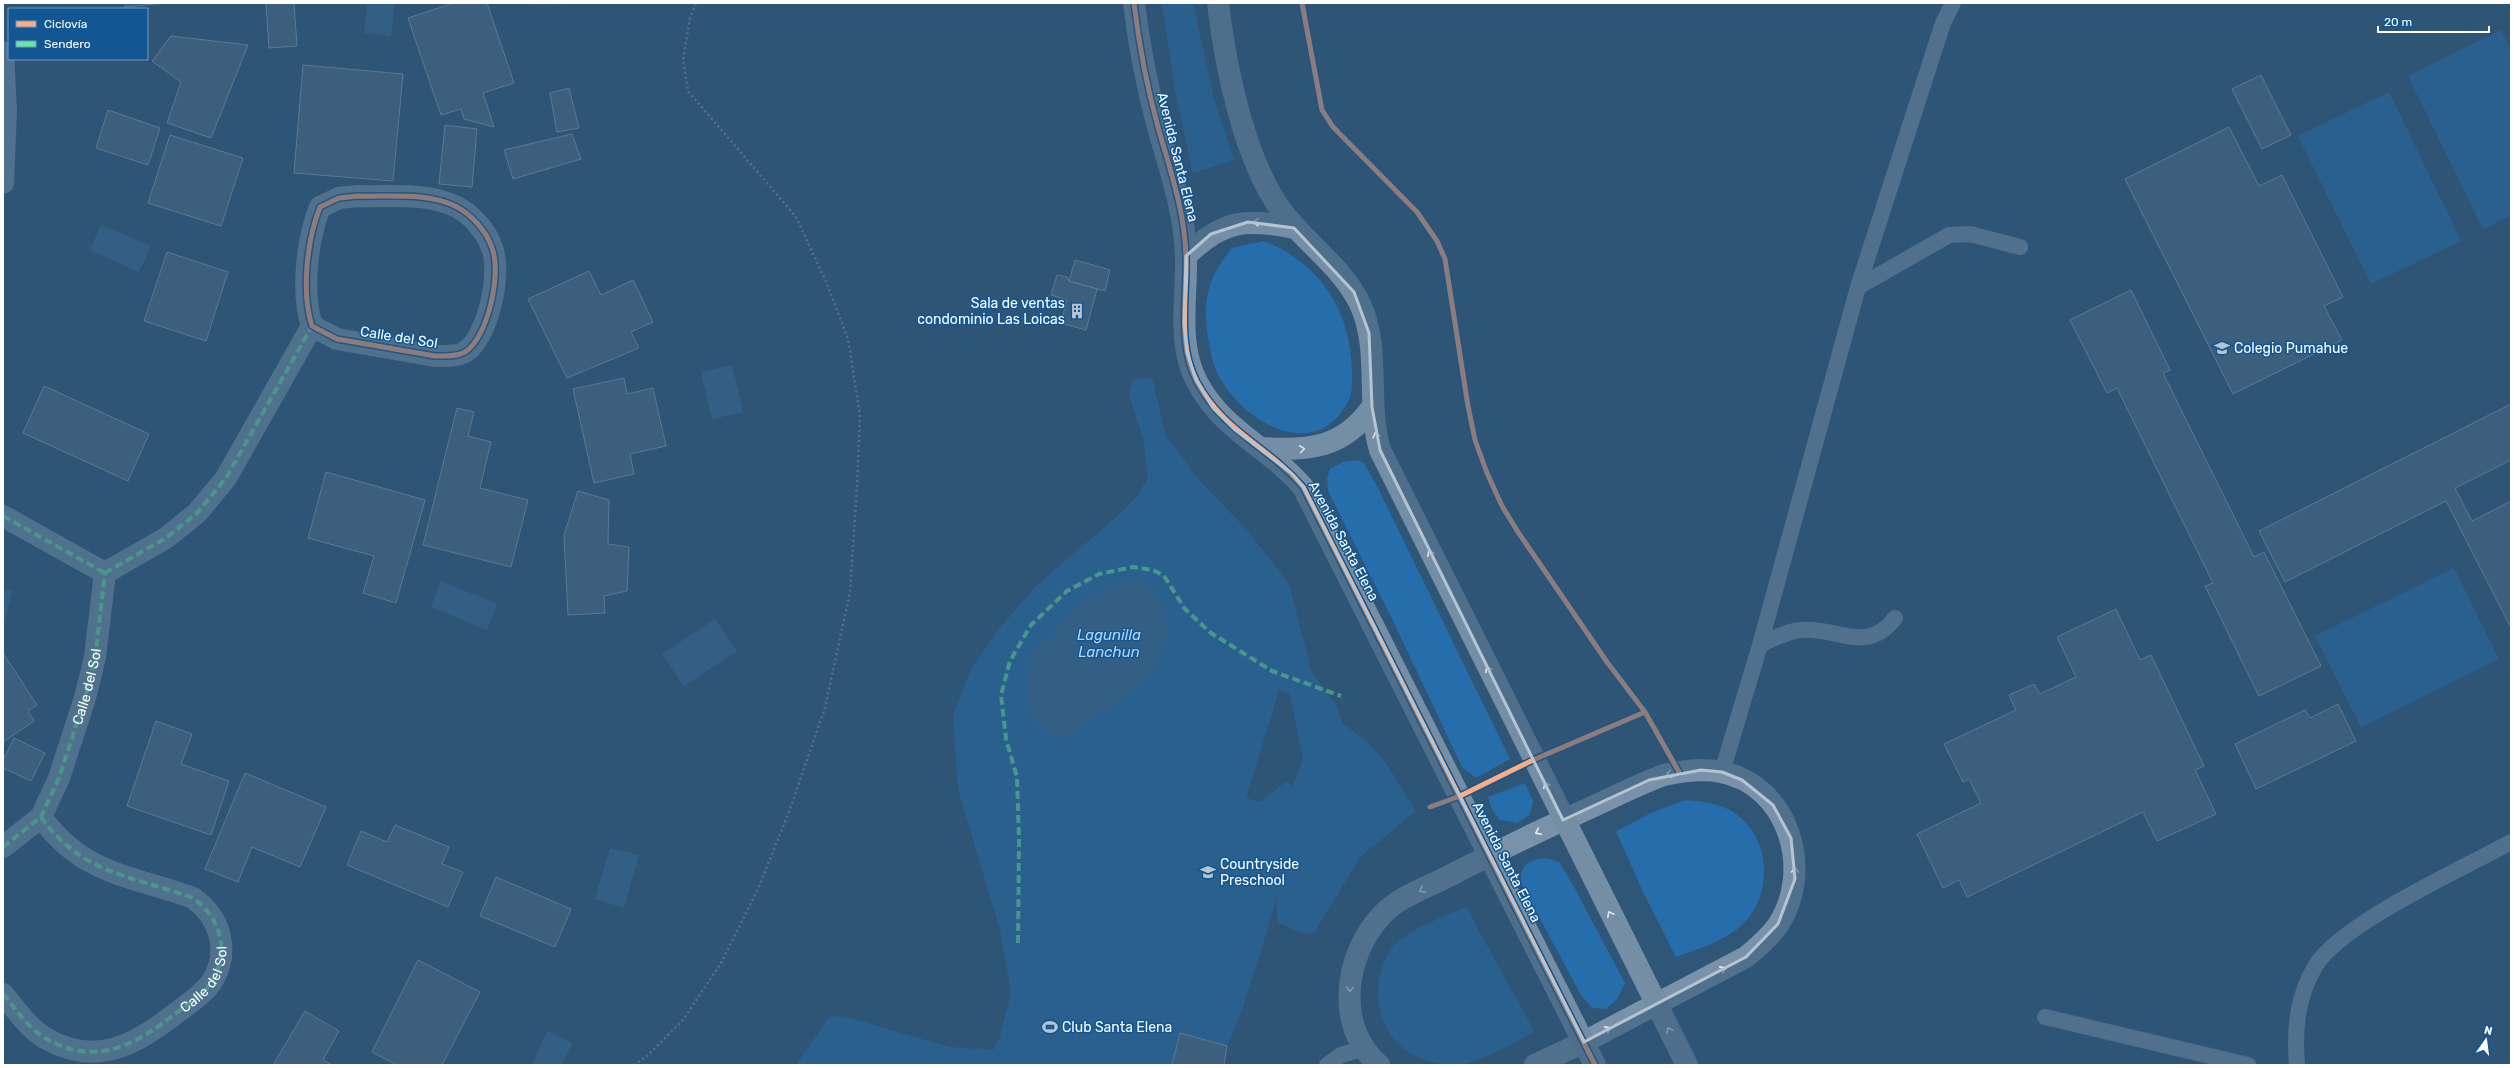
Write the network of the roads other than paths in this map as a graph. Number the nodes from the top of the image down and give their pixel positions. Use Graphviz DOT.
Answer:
graph roads {
  1 [pos="1134,3"];
  2 [pos="1218,3"];
  3 [pos="1953,3"];
  4 [pos="3,52"];
  5 [pos="3,183"];
  6 [pos="1294,228"];
  7 [pos="2020,247"];
  8 [pos="1186,256"];
  9 [pos="1858,287"];
  10 [pos="312,326"];
  11 [pos="1372,407"];
  12 [pos="1263,448"];
  13 [pos="3,516"];
  14 [pos="105,573"];
  15 [pos="1896,618"];
  16 [pos="1760,644"];
  17 [pos="1722,772"];
  18 [pos="42,817"];
  19 [pos="1563,820"];
  20 [pos="2511,842"];
  21 [pos="3,846"];
  22 [pos="1490,856"];
  23 [pos="3,994"];
  24 [pos="1656,1004"];
  25 [pos="2045,1017"];
  26 [pos="1584,1042"];
  27 [pos="1364,1048"];
  28 [pos="2228,1063"];
  29 [pos="1328,1065"];
  30 [pos="1379,1065"];
  31 [pos="1535,1065"];
  32 [pos="1594,1065"];
  33 [pos="1687,1065"];
  34 [pos="2248,1065"];
  35 [pos="2297,1065"];
  1 -- 8 [label="street, Avenida Santa Elena"];
  2 -- 6 [label="street"];
  3 -- 9 [label="lane"];
  4 -- 5 [label="street"];
  6 -- 8 [label="street, one-way"];
  6 -- 11 [label="street"];
  7 -- 9 [label="lane"];
  8 -- 12 [label="street, Avenida Santa Elena"];
  9 -- 16 [label="lane"];
  10 -- 10 [label="street, Calle del Sol"];
  10 -- 14 [label="street"];
  12 -- 11 [label="street, one-way"];
  19 -- 11 [label="street, one-way"];
  12 -- 22 [label="street, Avenida Santa Elena"];
  13 -- 14 [label="street"];
  14 -- 18 [label="street, Calle del Sol"];
  15 -- 16 [label="lane"];
  16 -- 17 [label="lane"];
  17 -- 19 [label="street, one-way"];
  24 -- 17 [label="street, one-way"];
  18 -- 21 [label="street"];
  18 -- 23 [label="street, Calle del Sol"];
  19 -- 22 [label="street, one-way"];
  24 -- 19 [label="street, one-way"];
  20 -- 35 [label="lane"];
  22 -- 26 [label="street, Avenida Santa Elena"];
  22 -- 27 [label="street, one-way"];
  26 -- 24 [label="street, one-way"];
  33 -- 24 [label="street, one-way"];
  25 -- 28 [label="lane"];
  26 -- 31 [label="street"];
  26 -- 32 [label="street, Avenida Santa Elena"];
  27 -- 29 [label="lane"];
  27 -- 30 [label="street"];
  28 -- 34 [label="lane"];
}
